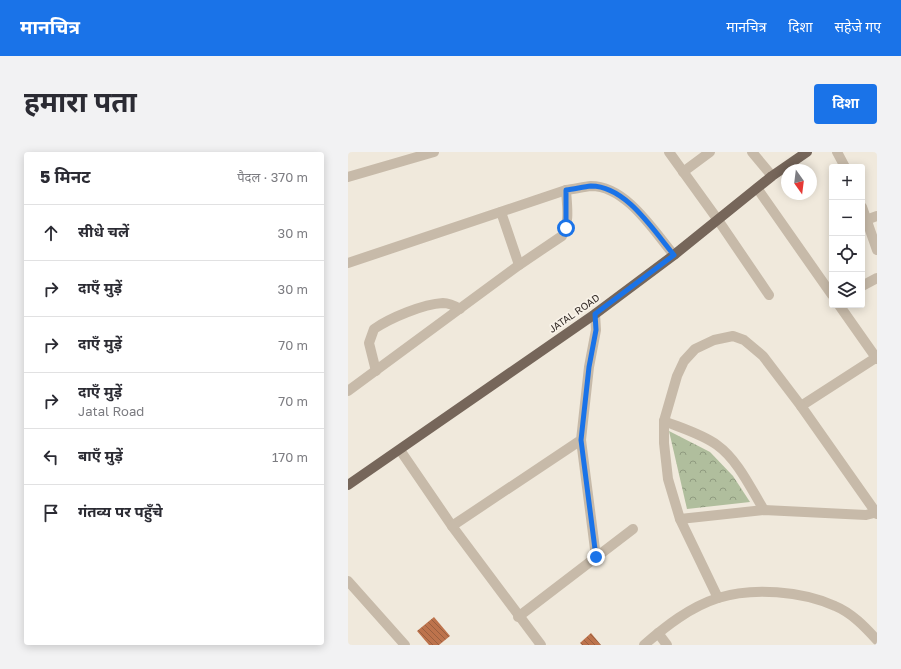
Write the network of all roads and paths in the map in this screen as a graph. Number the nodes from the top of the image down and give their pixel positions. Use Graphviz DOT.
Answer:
graph roads {
  1 [pos="434,152"];
  2 [pos="669,152"];
  3 [pos="710,152"];
  4 [pos="752,152"];
  5 [pos="807,152"];
  6 [pos="837,152"];
  7 [pos="415,154"];
  8 [pos="843,164"];
  9 [pos="683,172"];
  10 [pos="772,176"];
  11 [pos="348,177"];
  12 [pos="757,188"];
  13 [pos="566,190"];
  14 [pos="501,212"];
  15 [pos="877,216"];
  16 [pos="865,217"];
  17 [pos="718,220"];
  18 [pos="866,220"];
  19 [pos="877,250"];
  20 [pos="674,255"];
  21 [pos="348,263"];
  22 [pos="519,265"];
  23 [pos="877,278"];
  24 [pos="865,284"];
  25 [pos="829,290"];
  26 [pos="769,295"];
  27 [pos="841,308"];
  28 [pos="460,309"];
  29 [pos="595,314"];
  30 [pos="877,357"];
  31 [pos="376,371"];
  32 [pos="348,391"];
  33 [pos="801,406"];
  34 [pos="664,421"];
  35 [pos="581,440"];
  36 [pos="400,450"];
  37 [pos="348,485"];
  38 [pos="764,510"];
  39 [pos="877,513"];
  40 [pos="680,519"];
  41 [pos="452,526"];
  42 [pos="632,529"];
  43 [pos="596,557"];
  44 [pos="348,581"];
  45 [pos="718,598"];
  46 [pos="518,617"];
  47 [pos="658,633"];
  48 [pos="877,640"];
  49 [pos="405,645"];
  50 [pos="541,645"];
  51 [pos="644,645"];
  52 [pos="667,645"];
  1 -- 7 [label="street"];
  2 -- 9 [label="street"];
  3 -- 9 [label="street"];
  4 -- 10 [label="street"];
  5 -- 10 [label="main road, JATAL ROAD"];
  6 -- 8 [label="street"];
  7 -- 11 [label="street"];
  9 -- 17 [label="street"];
  10 -- 12 [label="main road, JATAL ROAD"];
  12 -- 17 [label="main road, JATAL ROAD"];
  12 -- 25 [label="street"];
  13 -- 14 [label="street"];
  13 -- 20 [label="street"];
  13 -- 22 [label="street"];
  14 -- 21 [label="street"];
  14 -- 22 [label="street"];
  15 -- 18 [label="street"];
  16 -- 18 [label="street"];
  17 -- 20 [label="main road, JATAL ROAD"];
  17 -- 26 [label="street"];
  18 -- 19 [label="street"];
  20 -- 29 [label="main road, JATAL ROAD"];
  22 -- 28 [label="street"];
  23 -- 24 [label="street"];
  27 -- 30 [label="street"];
  28 -- 31 [label="street"];
  28 -- 31 [label="street"];
  29 -- 35 [label="street"];
  29 -- 36 [label="main road, JATAL ROAD"];
  30 -- 33 [label="street"];
  31 -- 32 [label="street"];
  33 -- 34 [label="street"];
  33 -- 39 [label="street"];
  34 -- 38 [label="street"];
  34 -- 40 [label="street"];
  35 -- 41 [label="street"];
  35 -- 43 [label="street"];
  36 -- 37 [label="main road, JATAL ROAD"];
  36 -- 41 [label="street"];
  38 -- 39 [label="street"];
  38 -- 40 [label="street"];
  40 -- 45 [label="street"];
  41 -- 46 [label="street"];
  42 -- 43 [label="street"];
  43 -- 46 [label="street"];
  44 -- 49 [label="street"];
  45 -- 47 [label="street"];
  45 -- 48 [label="street"];
  46 -- 50 [label="street"];
  47 -- 51 [label="street"];
  47 -- 52 [label="street"];
}
